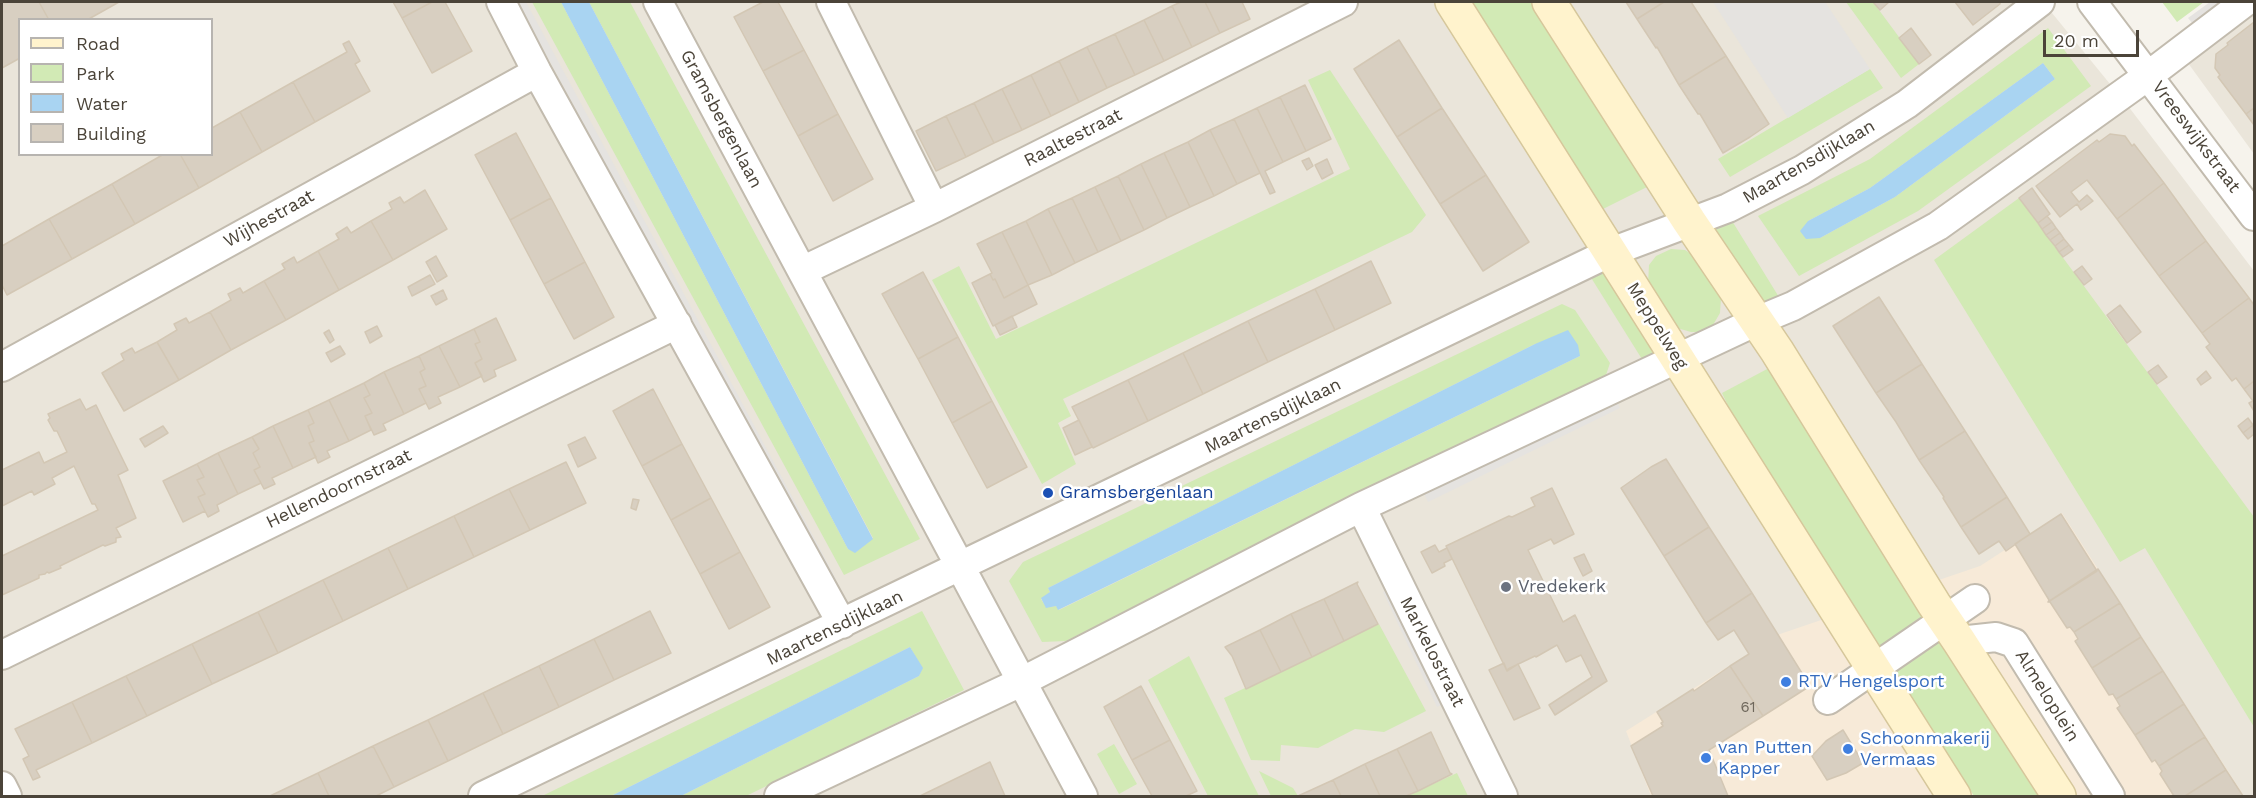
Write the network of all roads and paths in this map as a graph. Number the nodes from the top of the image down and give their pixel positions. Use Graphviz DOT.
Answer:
graph roads {
  1 [pos="501,2"];
  2 [pos="657,2"];
  3 [pos="831,2"];
  4 [pos="1343,2"];
  5 [pos="1452,2"];
  6 [pos="1549,2"];
  7 [pos="2040,2"];
  8 [pos="2092,2"];
  9 [pos="2245,2"];
  10 [pos="537,72"];
  11 [pos="2149,75"];
  12 [pos="934,208"];
  13 [pos="2254,216"];
  14 [pos="1689,221"];
  15 [pos="1611,252"];
  16 [pos="802,271"];
  17 [pos="1757,321"];
  18 [pos="677,324"];
  19 [pos="1678,359"];
  20 [pos="2,367"];
  21 [pos="1361,507"];
  22 [pos="960,568"];
  23 [pos="1975,599"];
  24 [pos="1946,622"];
  25 [pos="842,624"];
  26 [pos="2,655"];
  27 [pos="1868,660"];
  28 [pos="1021,682"];
  29 [pos="1828,700"];
  30 [pos="2,786"];
  31 [pos="7,796"];
  32 [pos="483,796"];
  33 [pos="779,796"];
  34 [pos="1083,796"];
  35 [pos="1503,796"];
  36 [pos="1954,796"];
  37 [pos="2059,796"];
  38 [pos="2110,796"];
  1 -- 10 [label="street"];
  2 -- 16 [label="street, Gramsbergenlaan"];
  3 -- 12 [label="street"];
  4 -- 12 [label="street, Raaltestraat"];
  5 -- 15 [label="main road, Meppelweg"];
  6 -- 14 [label="main road"];
  7 -- 14 [label="street, Maartensdijklaan"];
  8 -- 11 [label="street, Vreeswijkstraat"];
  9 -- 11 [label="street"];
  10 -- 18 [label="street"];
  10 -- 20 [label="street, Wijhestraat"];
  11 -- 13 [label="street, Vreeswijkstraat"];
  11 -- 17 [label="street"];
  12 -- 16 [label="street, Raaltestraat"];
  14 -- 15 [label="street, Maartensdijklaan"];
  14 -- 17 [label="main road"];
  15 -- 19 [label="main road, Meppelweg"];
  15 -- 22 [label="street, Maartensdijklaan"];
  16 -- 22 [label="street, Gramsbergenlaan"];
  17 -- 19 [label="street"];
  17 -- 24 [label="main road"];
  18 -- 25 [label="street"];
  18 -- 26 [label="street, Hellendoornstraat"];
  19 -- 21 [label="street"];
  19 -- 27 [label="main road, Meppelweg"];
  21 -- 28 [label="street"];
  21 -- 35 [label="street, Markelostraat"];
  22 -- 25 [label="street, Maartensdijklaan"];
  22 -- 28 [label="street, Gramsbergenlaan"];
  23 -- 24 [label="street, Almeloplein"];
  24 -- 27 [label="street, Almeloplein"];
  24 -- 37 [label="main road"];
  24 -- 38 [label="street, Almeloplein"];
  25 -- 32 [label="street, Maartensdijklaan"];
  27 -- 29 [label="street, Almeloplein"];
  27 -- 36 [label="main road"];
  28 -- 33 [label="street"];
  28 -- 34 [label="street, Gramsbergenlaan"];
  30 -- 31 [label="street"];
}
